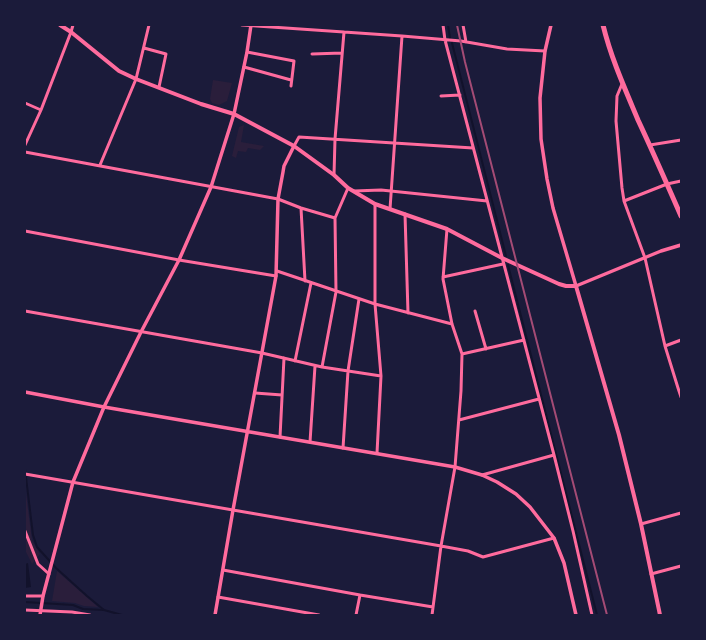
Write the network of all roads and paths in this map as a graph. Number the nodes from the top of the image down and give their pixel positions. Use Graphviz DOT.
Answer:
graph roads {
  1 [pos="60,25"];
  2 [pos="73,25"];
  3 [pos="149,25"];
  4 [pos="242,25"];
  5 [pos="443,25"];
  6 [pos="463,25"];
  7 [pos="551,25"];
  8 [pos="603,25"];
  9 [pos="251,26"];
  10 [pos="71,32"];
  11 [pos="344,32"];
  12 [pos="402,36"];
  13 [pos="446,40"];
  14 [pos="466,42"];
  15 [pos="144,48"];
  16 [pos="546,51"];
  17 [pos="247,52"];
  18 [pos="342,53"];
  19 [pos="312,54"];
  20 [pos="244,67"];
  21 [pos="136,79"];
  22 [pos="292,80"];
  23 [pos="622,84"];
  24 [pos="291,86"];
  25 [pos="159,88"];
  26 [pos="460,95"];
  27 [pos="441,96"];
  28 [pos="25,103"];
  29 [pos="41,110"];
  30 [pos="234,114"];
  31 [pos="335,139"];
  32 [pos="681,140"];
  33 [pos="395,142"];
  34 [pos="25,145"];
  35 [pos="650,145"];
  36 [pos="294,146"];
  37 [pos="474,148"];
  38 [pos="25,152"];
  39 [pos="100,166"];
  40 [pos="334,175"];
  41 [pos="681,180"];
  42 [pos="667,184"];
  43 [pos="211,187"];
  44 [pos="348,188"];
  45 [pos="354,191"];
  46 [pos="392,191"];
  47 [pos="278,199"];
  48 [pos="487,201"];
  49 [pos="624,201"];
  50 [pos="375,204"];
  51 [pos="301,208"];
  52 [pos="390,209"];
  53 [pos="405,214"];
  54 [pos="681,216"];
  55 [pos="335,218"];
  56 [pos="446,229"];
  57 [pos="25,231"];
  58 [pos="681,245"];
  59 [pos="502,258"];
  60 [pos="645,258"];
  61 [pos="179,260"];
  62 [pos="504,264"];
  63 [pos="277,271"];
  64 [pos="276,276"];
  65 [pos="443,277"];
  66 [pos="305,281"];
  67 [pos="311,283"];
  68 [pos="576,286"];
  69 [pos="336,292"];
  70 [pos="359,299"];
  71 [pos="375,304"];
  72 [pos="25,311"];
  73 [pos="475,311"];
  74 [pos="408,313"];
  75 [pos="452,324"];
  76 [pos="141,332"];
  77 [pos="524,340"];
  78 [pos="681,340"];
  79 [pos="665,346"];
  80 [pos="486,349"];
  81 [pos="262,353"];
  82 [pos="462,354"];
  83 [pos="284,358"];
  84 [pos="295,361"];
  85 [pos="315,366"];
  86 [pos="322,367"];
  87 [pos="348,371"];
  88 [pos="381,376"];
  89 [pos="25,392"];
  90 [pos="255,393"];
  91 [pos="282,395"];
  92 [pos="681,397"];
  93 [pos="539,399"];
  94 [pos="104,407"];
  95 [pos="459,420"];
  96 [pos="248,431"];
  97 [pos="280,437"];
  98 [pos="310,442"];
  99 [pos="343,448"];
  100 [pos="377,453"];
  101 [pos="554,455"];
  102 [pos="455,467"];
  103 [pos="25,474"];
  104 [pos="482,475"];
  105 [pos="74,482"];
  106 [pos="233,510"];
  107 [pos="681,513"];
  108 [pos="641,524"];
  109 [pos="25,531"];
  110 [pos="554,538"];
  111 [pos="441,546"];
  112 [pos="681,566"];
  113 [pos="223,570"];
  114 [pos="49,574"];
  115 [pos="652,574"];
  116 [pos="360,595"];
  117 [pos="25,596"];
  118 [pos="43,596"];
  119 [pos="218,597"];
  120 [pos="433,607"];
  121 [pos="25,610"];
  122 [pos="40,613"];
  123 [pos="90,615"];
  124 [pos="215,615"];
  125 [pos="320,615"];
  126 [pos="356,615"];
  127 [pos="432,615"];
  128 [pos="576,615"];
  129 [pos="592,615"];
  130 [pos="660,615"];
  1 -- 10 [label="main road"];
  2 -- 10 [label="street"];
  3 -- 15 [label="street"];
  4 -- 9 [label="street"];
  5 -- 13 [label="street"];
  6 -- 14 [label="street"];
  7 -- 16 [label="street"];
  8 -- 23 [label="highway"];
  9 -- 11 [label="street"];
  9 -- 17 [label="street"];
  10 -- 21 [label="main road"];
  10 -- 29 [label="street"];
  11 -- 12 [label="street"];
  11 -- 18 [label="street"];
  12 -- 13 [label="street"];
  12 -- 33 [label="street"];
  13 -- 14 [label="street"];
  13 -- 26 [label="street"];
  14 -- 16 [label="street"];
  15 -- 21 [label="street"];
  15 -- 25 [label="street"];
  16 -- 68 [label="street"];
  17 -- 20 [label="street"];
  17 -- 22 [label="street"];
  18 -- 19 [label="street"];
  18 -- 31 [label="street"];
  20 -- 22 [label="street"];
  20 -- 30 [label="street"];
  21 -- 25 [label="main road"];
  21 -- 39 [label="street"];
  22 -- 24 [label="street"];
  23 -- 35 [label="highway"];
  23 -- 49 [label="street"];
  25 -- 30 [label="main road"];
  26 -- 27 [label="street"];
  26 -- 37 [label="street"];
  28 -- 29 [label="street"];
  29 -- 34 [label="street"];
  30 -- 36 [label="main road"];
  30 -- 43 [label="street"];
  31 -- 33 [label="street"];
  31 -- 36 [label="street"];
  31 -- 40 [label="street"];
  32 -- 35 [label="street"];
  33 -- 37 [label="street"];
  33 -- 46 [label="street"];
  35 -- 42 [label="highway"];
  36 -- 40 [label="main road"];
  36 -- 47 [label="street"];
  37 -- 48 [label="street"];
  38 -- 39 [label="street"];
  39 -- 43 [label="street"];
  40 -- 44 [label="main road"];
  41 -- 42 [label="street"];
  42 -- 49 [label="street"];
  42 -- 54 [label="highway"];
  43 -- 47 [label="street"];
  43 -- 61 [label="street"];
  44 -- 45 [label="main road"];
  44 -- 55 [label="street"];
  45 -- 46 [label="street"];
  45 -- 50 [label="main road"];
  46 -- 48 [label="street"];
  46 -- 52 [label="street"];
  47 -- 51 [label="street"];
  47 -- 63 [label="street"];
  48 -- 59 [label="street"];
  49 -- 60 [label="street"];
  50 -- 52 [label="main road"];
  50 -- 71 [label="street"];
  51 -- 55 [label="street"];
  51 -- 66 [label="street"];
  52 -- 53 [label="main road"];
  53 -- 56 [label="main road"];
  53 -- 74 [label="street"];
  55 -- 69 [label="street"];
  56 -- 59 [label="main road"];
  56 -- 65 [label="street"];
  57 -- 61 [label="street"];
  58 -- 60 [label="street"];
  59 -- 62 [label="street"];
  59 -- 68 [label="main road"];
  60 -- 68 [label="street"];
  60 -- 79 [label="street"];
  61 -- 64 [label="street"];
  61 -- 76 [label="street"];
  62 -- 65 [label="street"];
  62 -- 77 [label="street"];
  63 -- 64 [label="street"];
  63 -- 66 [label="street"];
  64 -- 81 [label="street"];
  65 -- 75 [label="street"];
  66 -- 67 [label="street"];
  67 -- 69 [label="street"];
  67 -- 84 [label="street"];
  68 -- 108 [label="main road"];
  69 -- 70 [label="street"];
  69 -- 86 [label="street"];
  70 -- 71 [label="street"];
  70 -- 87 [label="street"];
  71 -- 74 [label="street"];
  71 -- 88 [label="street"];
  72 -- 76 [label="street"];
  73 -- 80 [label="street"];
  74 -- 75 [label="street"];
  75 -- 82 [label="street"];
  76 -- 81 [label="street"];
  76 -- 94 [label="street"];
  77 -- 80 [label="street"];
  77 -- 93 [label="street"];
  78 -- 79 [label="street"];
  79 -- 92 [label="street"];
  80 -- 82 [label="street"];
  81 -- 83 [label="street"];
  81 -- 90 [label="street"];
  82 -- 95 [label="street"];
  83 -- 84 [label="street"];
  83 -- 91 [label="street"];
  84 -- 85 [label="street"];
  85 -- 86 [label="street"];
  85 -- 98 [label="street"];
  86 -- 87 [label="street"];
  87 -- 88 [label="street"];
  87 -- 99 [label="street"];
  88 -- 100 [label="street"];
  89 -- 94 [label="street"];
  90 -- 91 [label="street"];
  90 -- 96 [label="street"];
  91 -- 97 [label="street"];
  93 -- 95 [label="street"];
  93 -- 101 [label="street"];
  94 -- 96 [label="street"];
  94 -- 105 [label="street"];
  95 -- 102 [label="street"];
  96 -- 97 [label="street"];
  96 -- 106 [label="street"];
  97 -- 98 [label="street"];
  98 -- 99 [label="street"];
  99 -- 100 [label="street"];
  100 -- 102 [label="street"];
  101 -- 104 [label="street"];
  101 -- 129 [label="street"];
  102 -- 104 [label="street"];
  102 -- 111 [label="street"];
  103 -- 105 [label="street"];
  104 -- 110 [label="street"];
  105 -- 106 [label="street"];
  105 -- 114 [label="street"];
  106 -- 111 [label="street"];
  106 -- 113 [label="street"];
  107 -- 108 [label="street"];
  108 -- 115 [label="main road"];
  109 -- 114 [label="street"];
  110 -- 111 [label="street"];
  110 -- 128 [label="street"];
  111 -- 120 [label="street"];
  112 -- 115 [label="street"];
  113 -- 116 [label="street"];
  113 -- 119 [label="street"];
  114 -- 118 [label="street"];
  115 -- 130 [label="main road"];
  116 -- 120 [label="street"];
  116 -- 126 [label="street"];
  117 -- 118 [label="street"];
  118 -- 122 [label="street"];
  119 -- 124 [label="street"];
  119 -- 125 [label="street"];
  120 -- 127 [label="street"];
  121 -- 122 [label="street"];
  122 -- 123 [label="street"];
}
